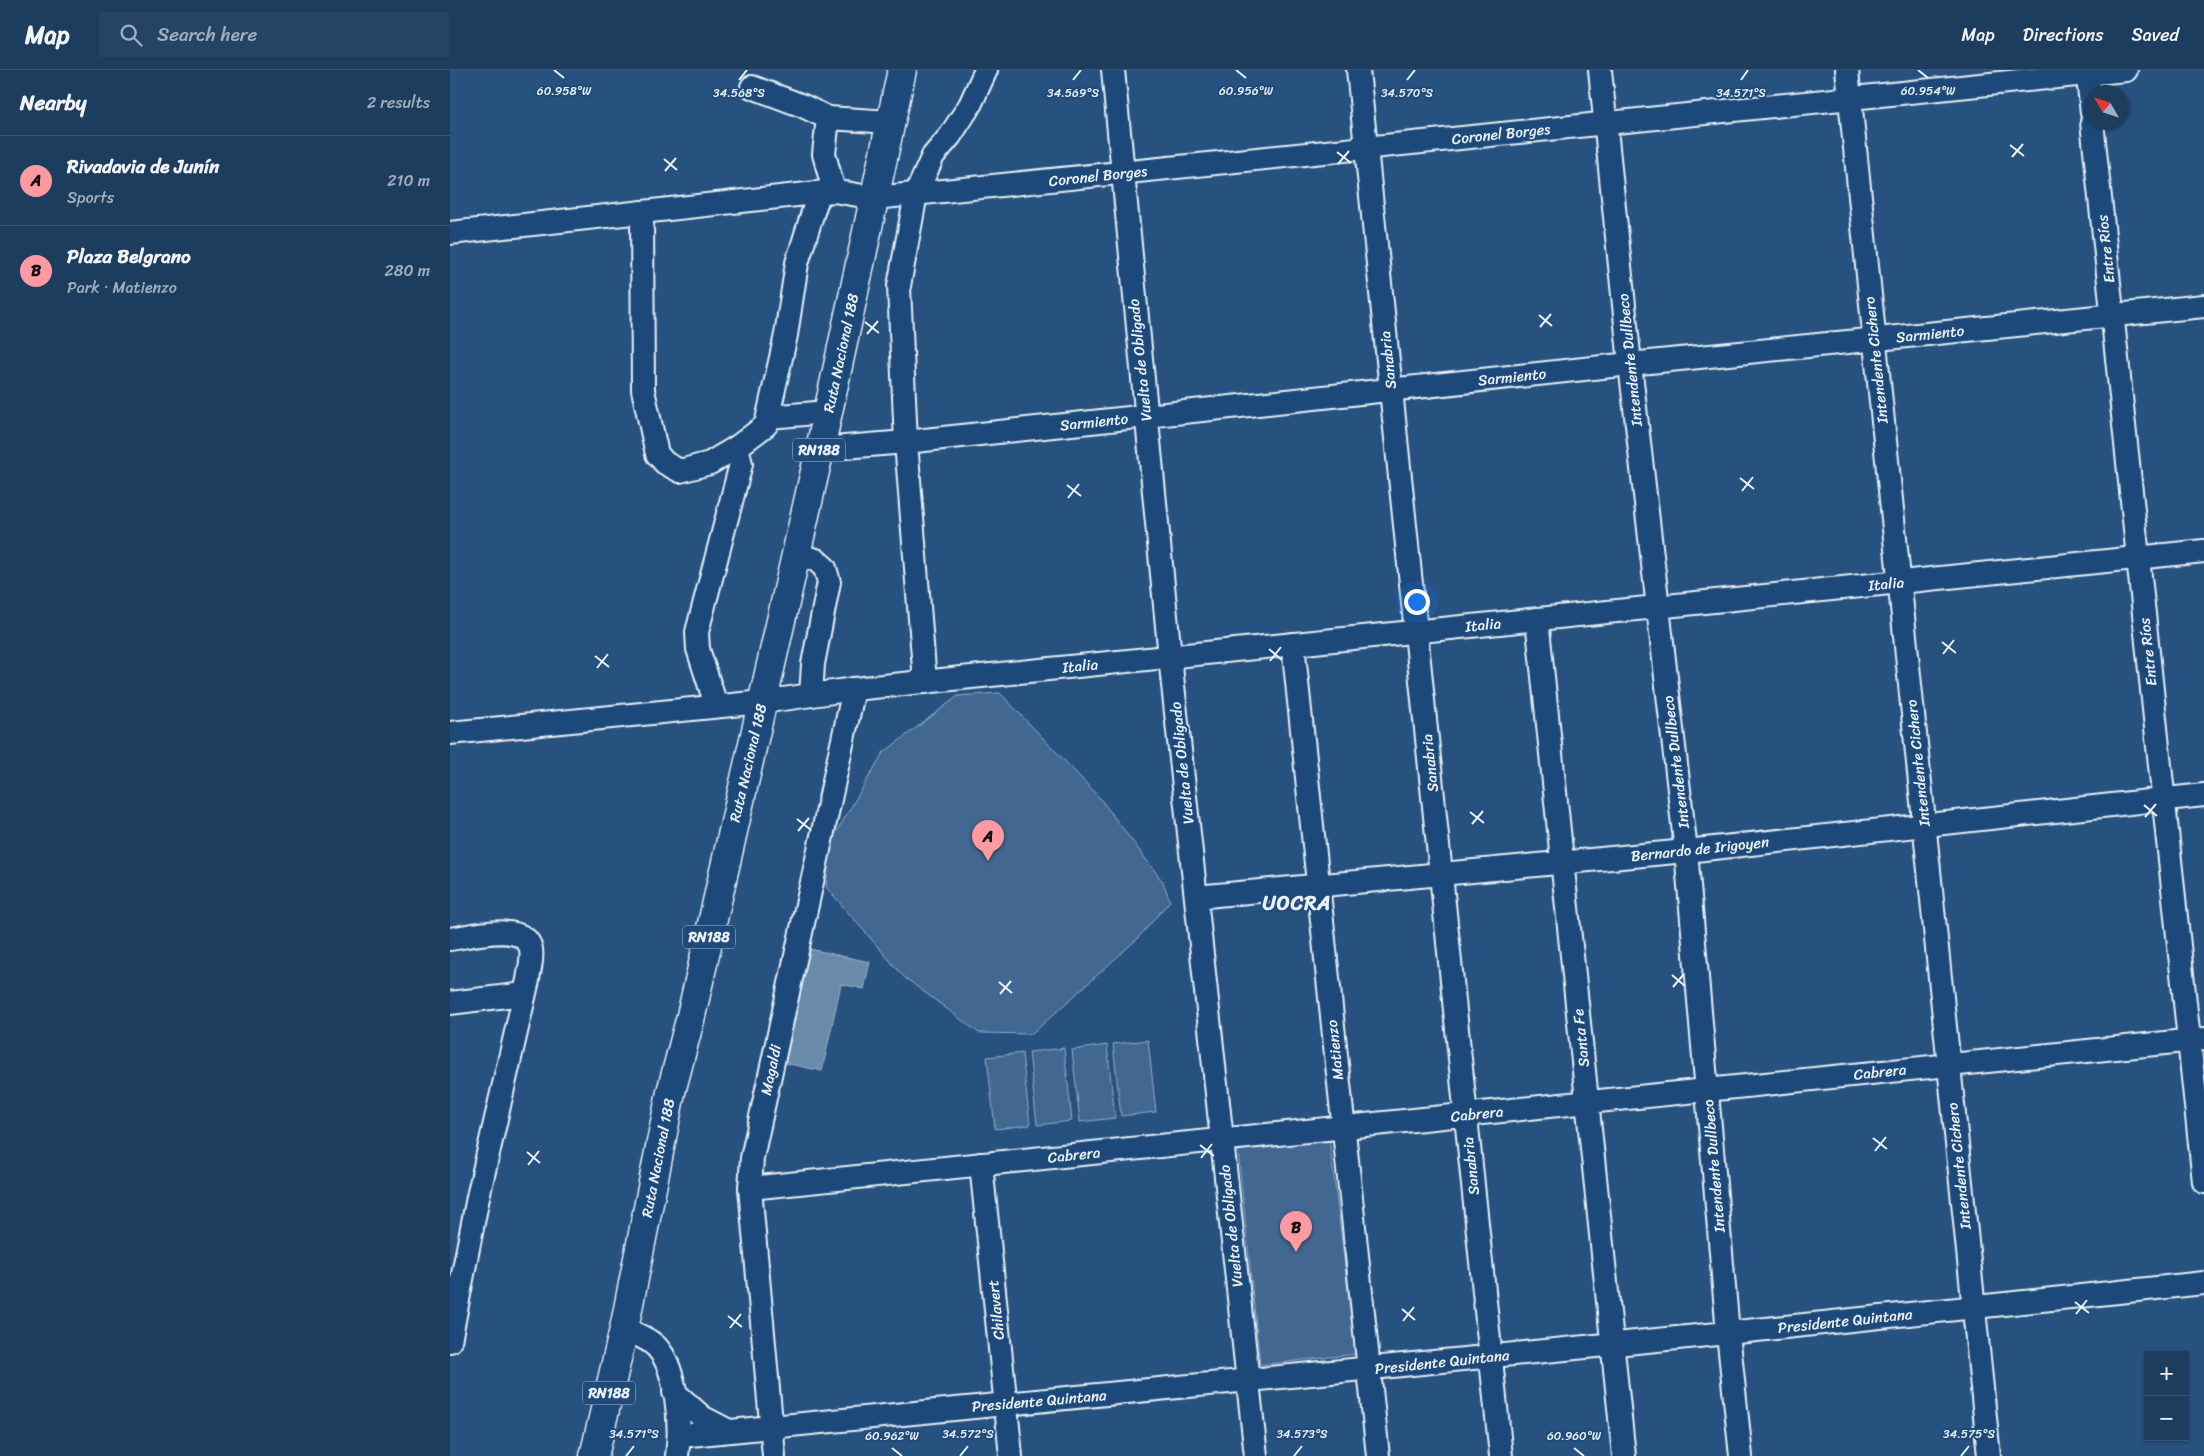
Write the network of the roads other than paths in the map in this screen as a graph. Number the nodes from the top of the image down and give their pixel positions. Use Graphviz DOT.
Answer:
graph roads {
  1 [pos="902,70"];
  2 [pos="986,70"];
  3 [pos="1112,70"];
  4 [pos="1358,70"];
  5 [pos="1600,70"];
  6 [pos="1846,70"];
  7 [pos="2126,70"];
  8 [pos="2087,72"];
  9 [pos="2089,85"];
  10 [pos="752,87"];
  11 [pos="1850,99"];
  12 [pos="828,118"];
  13 [pos="891,122"];
  14 [pos="1605,124"];
  15 [pos="2093,130"];
  16 [pos="1366,148"];
  17 [pos="1121,173"];
  18 [pos="826,192"];
  19 [pos="916,194"];
  20 [pos="875,198"];
  21 [pos="642,212"];
  22 [pos="450,233"];
  23 [pos="2204,306"];
  24 [pos="2112,315"];
  25 [pos="1874,339"];
  26 [pos="1630,364"];
  27 [pos="1391,390"];
  28 [pos="828,412"];
  29 [pos="1146,416"];
  30 [pos="768,418"];
  31 [pos="906,442"];
  32 [pos="737,447"];
  33 [pos="820,449"];
  34 [pos="2204,550"];
  35 [pos="796,554"];
  36 [pos="2138,558"];
  37 [pos="1899,582"];
  38 [pos="1658,607"];
  39 [pos="1537,619"];
  40 [pos="1416,632"];
  41 [pos="1292,644"];
  42 [pos="1170,656"];
  43 [pos="925,682"];
  44 [pos="854,689"];
  45 [pos="811,695"];
  46 [pos="762,702"];
  47 [pos="716,705"];
  48 [pos="450,733"];
  49 [pos="2204,795"];
  50 [pos="2164,800"];
  51 [pos="1924,825"];
  52 [pos="1686,851"];
  53 [pos="1563,863"];
  54 [pos="1441,874"];
  55 [pos="1318,886"];
  56 [pos="1196,897"];
  57 [pos="450,939"];
  58 [pos="524,994"];
  59 [pos="450,1003"];
  60 [pos="2197,1040"];
  61 [pos="1949,1065"];
  62 [pos="1707,1090"];
  63 [pos="1588,1102"];
  64 [pos="1466,1115"];
  65 [pos="1343,1127"];
  66 [pos="1222,1140"];
  67 [pos="981,1164"];
  68 [pos="2204,1182"];
  69 [pos="750,1188"];
  70 [pos="2204,1283"];
  71 [pos="1974,1307"];
  72 [pos="624,1329"];
  73 [pos="1728,1333"];
  74 [pos="450,1341"];
  75 [pos="1613,1345"];
  76 [pos="1491,1357"];
  77 [pos="1368,1369"];
  78 [pos="1248,1381"];
  79 [pos="674,1392"];
  80 [pos="1005,1404"];
  81 [pos="772,1427"];
  82 [pos="729,1431"];
  83 [pos="679,1446"];
  84 [pos="594,1456"];
  85 [pos="774,1456"];
  86 [pos="1010,1456"];
  87 [pos="1256,1456"];
  88 [pos="1378,1456"];
  89 [pos="1501,1456"];
  90 [pos="1624,1456"];
  91 [pos="1741,1456"];
  92 [pos="1989,1456"];
  1 -- 13 [label="highway, Ruta Nacional 188 / RN188"];
  2 -- 19 [label="street"];
  3 -- 17 [label="street, Vuelta de Obligado"];
  4 -- 16 [label="street, Sanabria"];
  5 -- 14 [label="street, Intendente Dullbeco"];
  6 -- 11 [label="street, Intendente Cichero"];
  7 -- 8 [label="street, Coronel Borges"];
  8 -- 9 [label="street"];
  8 -- 11 [label="street, Coronel Borges"];
  10 -- 12 [label="street"];
  11 -- 14 [label="street, Coronel Borges"];
  11 -- 25 [label="street, Intendente Cichero"];
  12 -- 13 [label="street"];
  12 -- 18 [label="street"];
  13 -- 20 [label="highway, Ruta Nacional 188 / RN188"];
  14 -- 16 [label="street, Coronel Borges"];
  14 -- 26 [label="street, Intendente Dullbeco"];
  15 -- 24 [label="street, Entre Ríos"];
  16 -- 17 [label="street, Coronel Borges"];
  16 -- 27 [label="street, Sanabria"];
  17 -- 19 [label="street, Coronel Borges"];
  17 -- 29 [label="street, Vuelta de Obligado"];
  18 -- 20 [label="street, Coronel Borges"];
  18 -- 21 [label="street, Coronel Borges"];
  18 -- 30 [label="street"];
  19 -- 20 [label="street, Coronel Borges"];
  19 -- 31 [label="street"];
  20 -- 28 [label="highway, Ruta Nacional 188 / RN188"];
  21 -- 22 [label="street, Coronel Borges"];
  21 -- 32 [label="street"];
  23 -- 24 [label="street, Sarmiento"];
  24 -- 25 [label="street, Sarmiento"];
  24 -- 36 [label="street, Entre Ríos"];
  25 -- 26 [label="street, Sarmiento"];
  25 -- 37 [label="street, Intendente Cichero"];
  26 -- 27 [label="street, Sarmiento"];
  26 -- 38 [label="street, Intendente Dullbeco"];
  27 -- 29 [label="street, Sarmiento"];
  27 -- 40 [label="street, Sanabria"];
  28 -- 30 [label="street"];
  28 -- 33 [label="highway, Ruta Nacional 188 / RN188"];
  29 -- 31 [label="street, Sarmiento"];
  29 -- 42 [label="street, Vuelta de Obligado"];
  30 -- 32 [label="street"];
  31 -- 33 [label="street, Sarmiento"];
  31 -- 43 [label="street"];
  32 -- 47 [label="street"];
  33 -- 35 [label="highway, Ruta Nacional 188 / RN188"];
  34 -- 36 [label="street, Italia"];
  35 -- 45 [label="street"];
  35 -- 46 [label="highway, Ruta Nacional 188 / RN188"];
  36 -- 37 [label="street, Italia"];
  36 -- 50 [label="street, Entre Ríos"];
  37 -- 38 [label="street, Italia"];
  37 -- 51 [label="street, Intendente Cichero"];
  38 -- 39 [label="street, Italia"];
  38 -- 52 [label="street, Intendente Dullbeco"];
  39 -- 40 [label="street, Italia"];
  39 -- 53 [label="street, Santa Fe"];
  40 -- 41 [label="street, Italia"];
  40 -- 54 [label="street, Sanabria"];
  41 -- 42 [label="street, Italia"];
  41 -- 55 [label="street, Matienzo"];
  42 -- 43 [label="street, Italia"];
  42 -- 56 [label="street, Vuelta de Obligado"];
  43 -- 44 [label="street, Italia"];
  44 -- 45 [label="street, Italia"];
  44 -- 69 [label="street, Magaldi"];
  45 -- 46 [label="street, Italia"];
  46 -- 47 [label="street, Italia"];
  46 -- 72 [label="highway, Ruta Nacional 188 / RN188"];
  47 -- 48 [label="street, Italia"];
  49 -- 50 [label="street, Bernardo de Irigoyen"];
  50 -- 51 [label="street, Bernardo de Irigoyen"];
  50 -- 60 [label="street, Entre Ríos"];
  51 -- 52 [label="street, Bernardo de Irigoyen"];
  51 -- 61 [label="street, Intendente Cichero"];
  52 -- 53 [label="street, Bernardo de Irigoyen"];
  52 -- 62 [label="street, Intendente Dullbeco"];
  53 -- 54 [label="street, Bernardo de Irigoyen"];
  53 -- 63 [label="street, Santa Fe"];
  54 -- 55 [label="street, Bernardo de Irigoyen"];
  54 -- 64 [label="street, Sanabria"];
  55 -- 56 [label="street, Bernardo de Irigoyen"];
  55 -- 65 [label="street, Matienzo"];
  56 -- 66 [label="street, Vuelta de Obligado"];
  57 -- 58 [label="street"];
  58 -- 59 [label="street"];
  58 -- 74 [label="street"];
  60 -- 61 [label="street, Cabrera"];
  60 -- 68 [label="street, Entre Ríos"];
  61 -- 62 [label="street, Cabrera"];
  61 -- 71 [label="street, Intendente Cichero"];
  62 -- 63 [label="street, Cabrera"];
  62 -- 73 [label="street, Intendente Dullbeco"];
  63 -- 64 [label="street, Cabrera"];
  63 -- 75 [label="street, Santa Fe"];
  64 -- 65 [label="street, Cabrera"];
  64 -- 76 [label="street, Sanabria"];
  65 -- 66 [label="street, Cabrera"];
  65 -- 77 [label="street, Matienzo"];
  66 -- 67 [label="street, Cabrera"];
  66 -- 78 [label="street, Vuelta de Obligado"];
  67 -- 69 [label="street, Cabrera"];
  67 -- 80 [label="street, Chilavert"];
  69 -- 81 [label="street, Magaldi"];
  70 -- 71 [label="street, Presidente Quintana"];
  71 -- 73 [label="street, Presidente Quintana"];
  71 -- 92 [label="street, Intendente Cichero"];
  72 -- 79 [label="street"];
  72 -- 84 [label="highway, Ruta Nacional 188 / RN188"];
  73 -- 75 [label="street, Presidente Quintana"];
  73 -- 91 [label="street, Intendente Dullbeco"];
  75 -- 76 [label="street, Presidente Quintana"];
  75 -- 90 [label="street, Santa Fe"];
  76 -- 77 [label="street, Presidente Quintana"];
  76 -- 89 [label="street, Sanabria"];
  77 -- 78 [label="street, Presidente Quintana"];
  77 -- 88 [label="street, Matienzo"];
  78 -- 80 [label="street, Presidente Quintana"];
  78 -- 87 [label="street, Vuelta de Obligado"];
  79 -- 82 [label="street"];
  79 -- 83 [label="street"];
  80 -- 81 [label="street, Presidente Quintana"];
  80 -- 86 [label="street, Chilavert"];
  81 -- 82 [label="street, Presidente Quintana"];
  81 -- 85 [label="street, Magaldi"];
  82 -- 83 [label="street, Presidente Quintana"];
}
